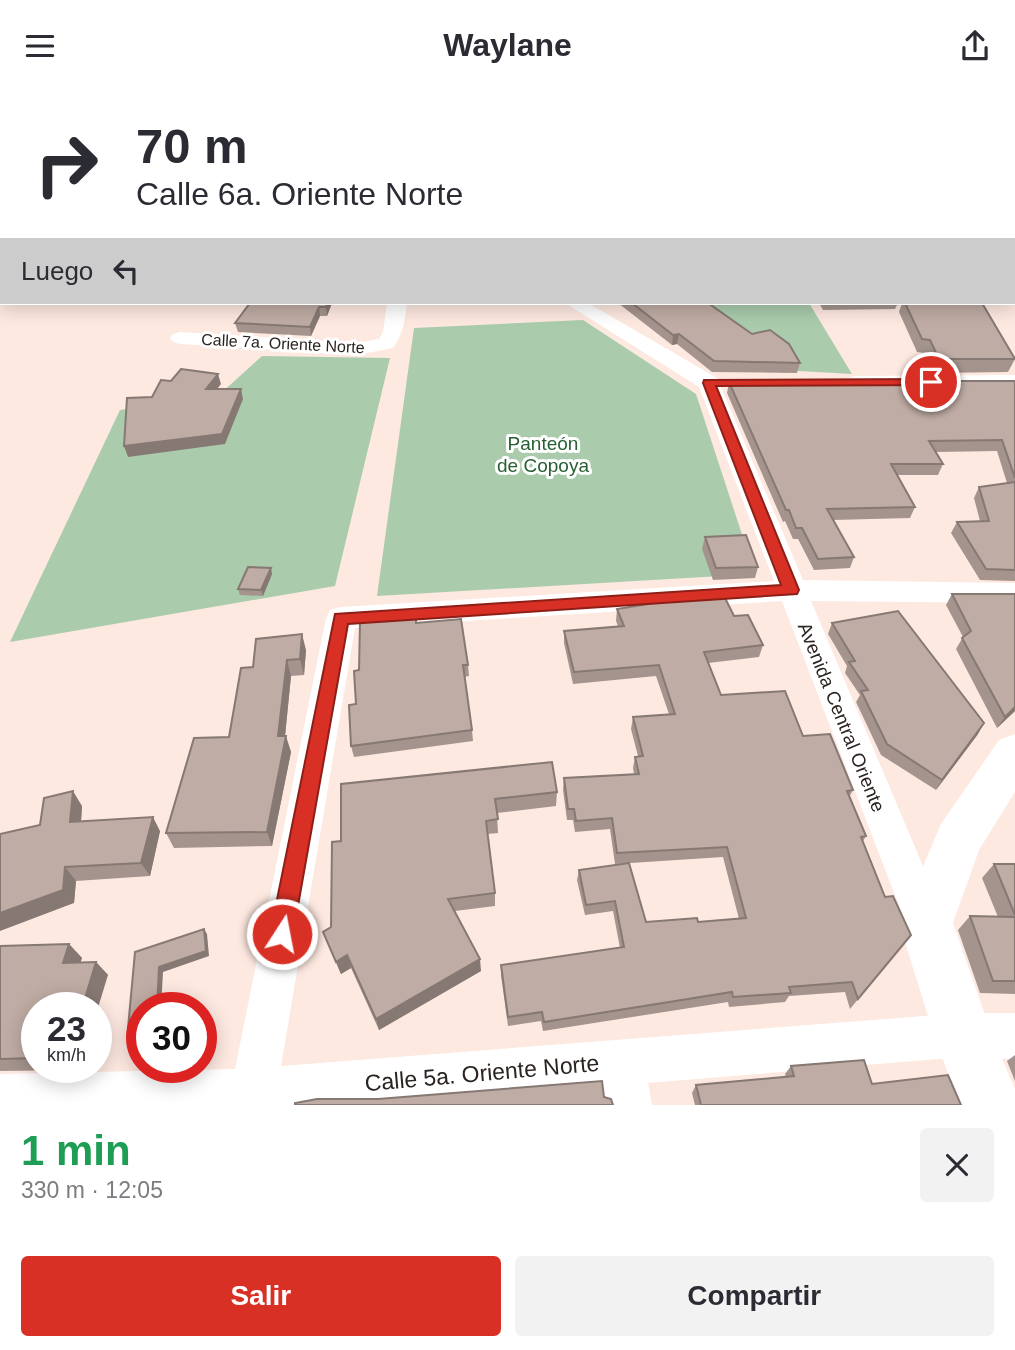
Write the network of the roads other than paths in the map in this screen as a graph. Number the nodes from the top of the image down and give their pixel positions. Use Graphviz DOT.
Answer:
graph roads {
  1 [pos="397,305"];
  2 [pos="579,305"];
  3 [pos="180,338"];
  4 [pos="1015,382"];
  5 [pos="834,383"];
  6 [pos="791,590"];
  7 [pos="1015,593"];
  8 [pos="1015,753"];
  9 [pos="926,923"];
  10 [pos="989,1036"];
  11 [pos="625,1083"];
  12 [pos="0,1098"];
  13 [pos="251,1098"];
  14 [pos="991,1105"];
  1 -- 3 [label="street, Calle 7a. Oriente Norte"];
  2 -- 6 [label="street, Avenida Central Oriente"];
  4 -- 5 [label="street"];
  6 -- 7 [label="street"];
  6 -- 9 [label="street, Avenida Central Oriente"];
  6 -- 13 [label="street"];
  8 -- 9 [label="street"];
  9 -- 10 [label="street, Avenida Central Oriente"];
  10 -- 11 [label="street, Calle 5a. Oriente Norte"];
  10 -- 14 [label="street, Avenida Central Oriente"];
  11 -- 13 [label="street, Calle 5a. Oriente Norte"];
  12 -- 13 [label="street, Calle 5a. Oriente Norte"];
}
